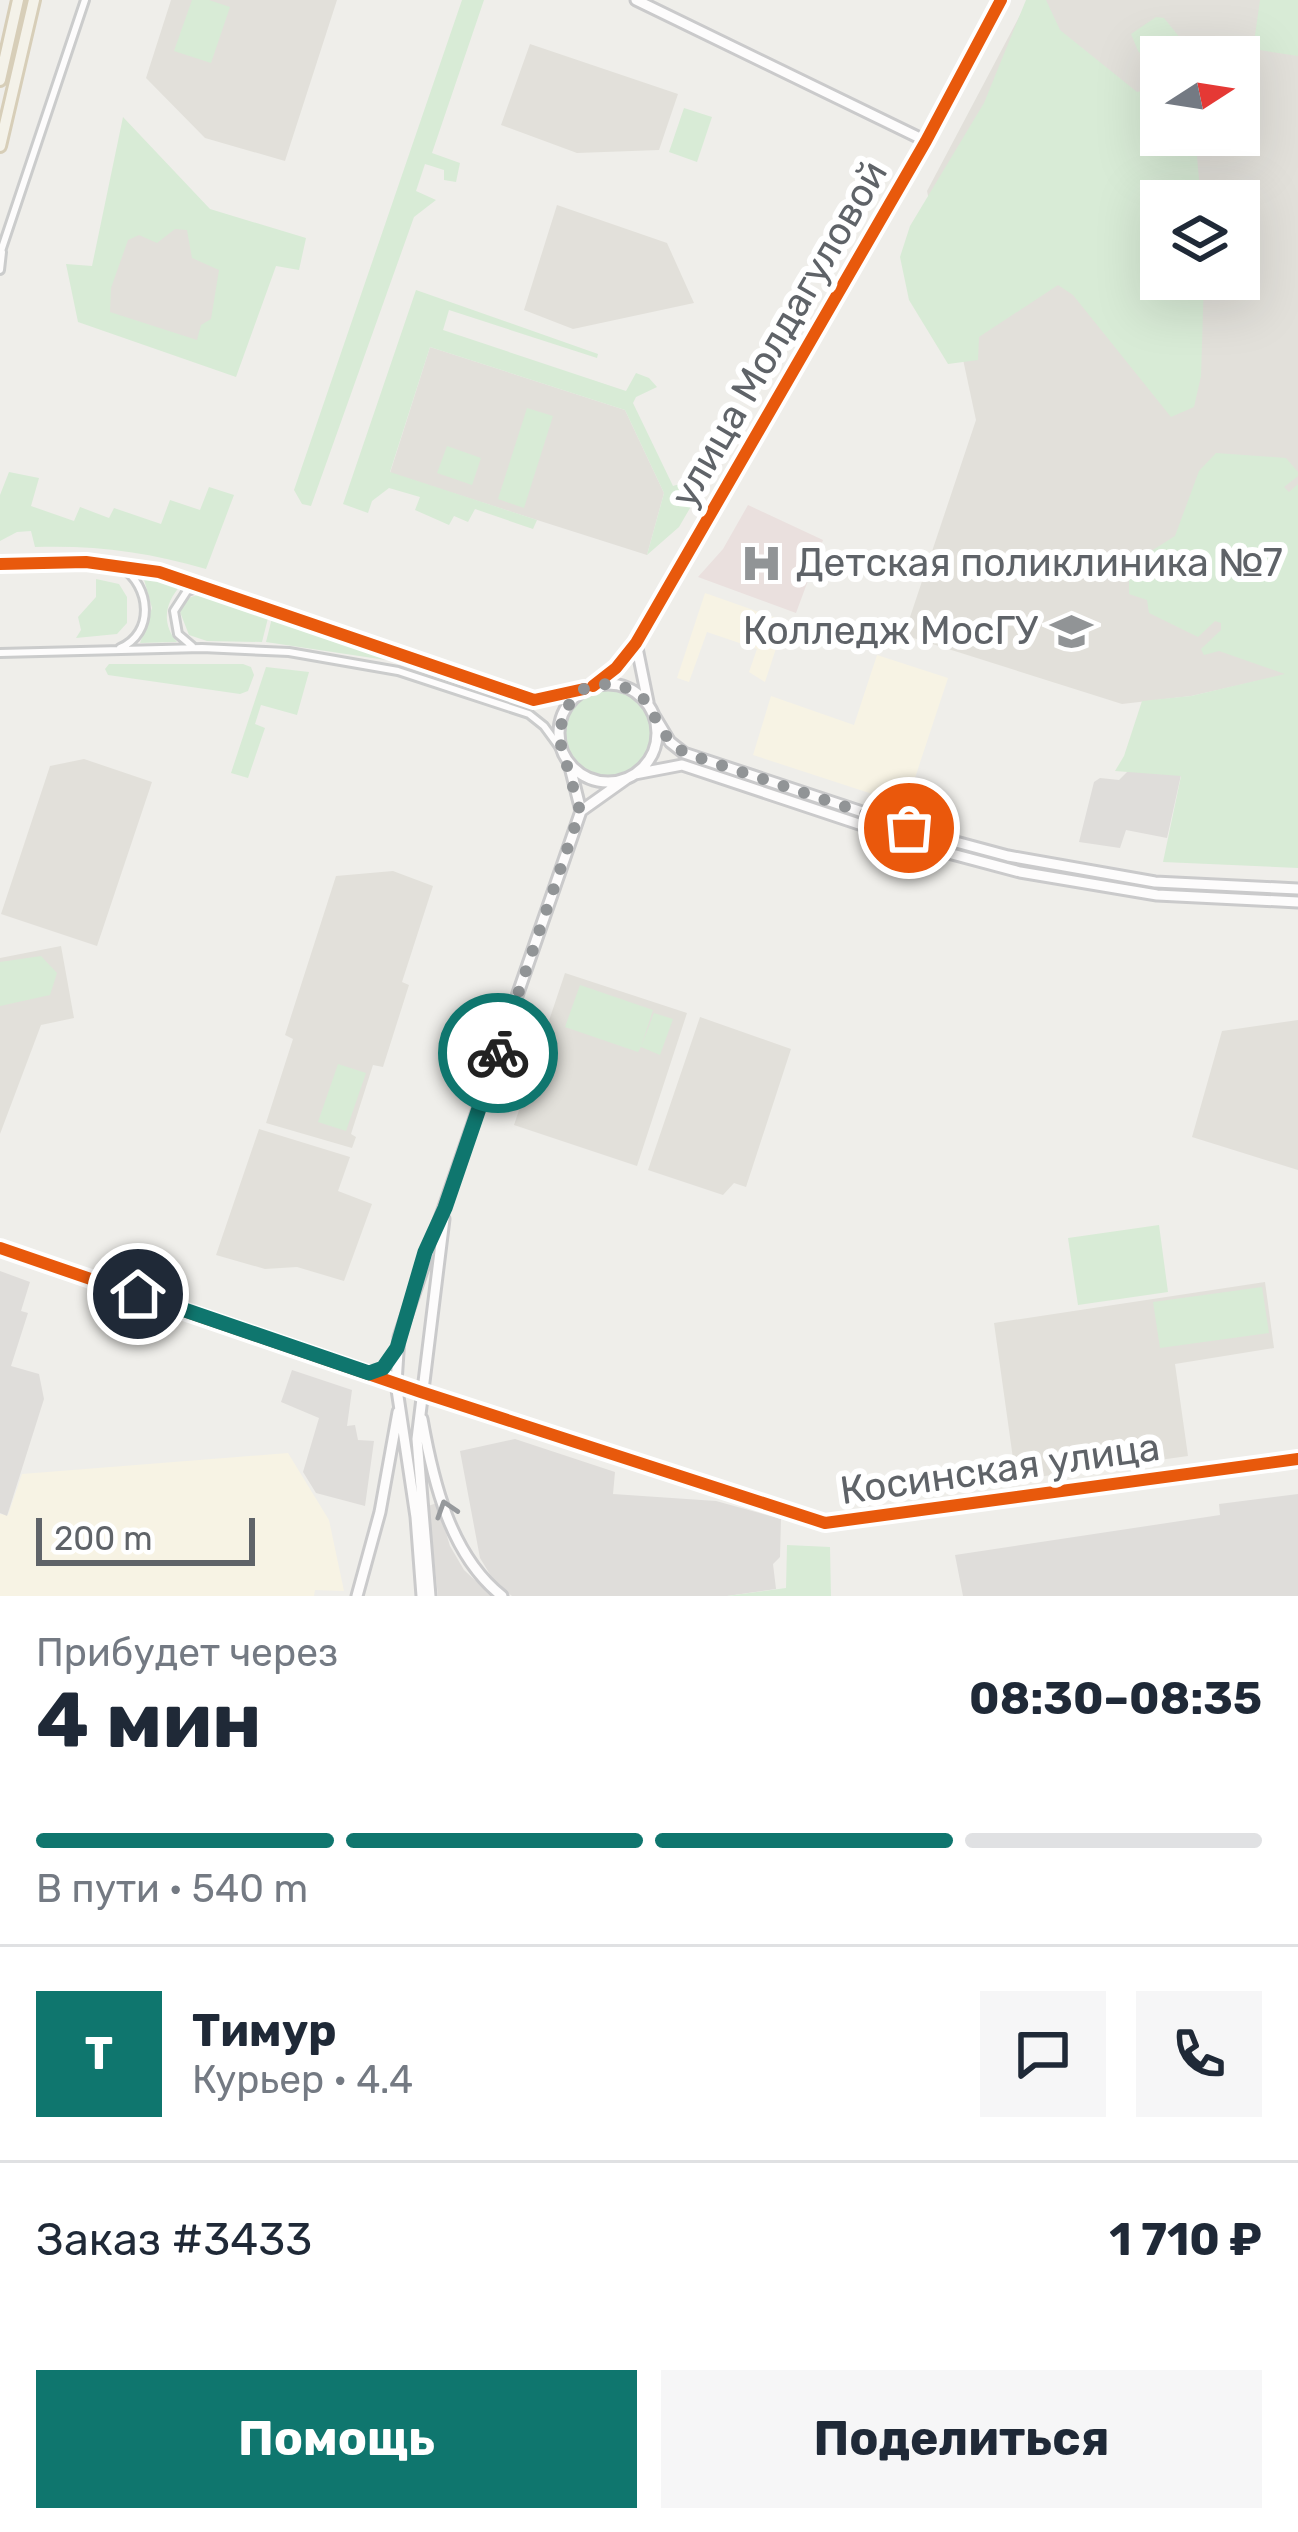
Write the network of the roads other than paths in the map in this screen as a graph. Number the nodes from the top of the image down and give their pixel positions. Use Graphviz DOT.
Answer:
graph roads {
  1 [pos="18,0"];
  2 [pos="34,0"];
  3 [pos="86,0"];
  4 [pos="635,0"];
  5 [pos="1001,0"];
  6 [pos="0,80"];
  7 [pos="926,141"];
  8 [pos="0,146"];
  9 [pos="1,251"];
  10 [pos="0,270"];
  11 [pos="0,564"];
  12 [pos="116,565"];
  13 [pos="206,585"];
  14 [pos="636,643"];
  15 [pos="202,648"];
  16 [pos="98,651"];
  17 [pos="0,653"];
  18 [pos="588,688"];
  19 [pos="651,709"];
  20 [pos="565,757"];
  21 [pos="630,777"];
  22 [pos="580,811"];
  23 [pos="909,828"];
  24 [pos="905,840"];
  25 [pos="968,846"];
  26 [pos="964,858"];
  27 [pos="1298,889"];
  28 [pos="1298,902"];
  29 [pos="445,1208"];
  30 [pos="0,1248"];
  31 [pos="422,1263"];
  32 [pos="437,1268"];
  33 [pos="397,1348"];
  34 [pos="372,1374"];
  35 [pos="396,1383"];
  36 [pos="421,1392"];
  37 [pos="400,1401"];
  38 [pos="420,1407"];
  39 [pos="1298,1459"];
  40 [pos="357,1596"];
  41 [pos="426,1596"];
  42 [pos="502,1596"];
  1 -- 6 [label="main road"];
  2 -- 8 [label="main road"];
  3 -- 9 [label="street"];
  4 -- 7 [label="main road"];
  5 -- 7 [label="main road, улица Молдагуловой"];
  7 -- 14 [label="main road, улица Молдагуловой"];
  9 -- 10 [label="street"];
  11 -- 12 [label="street"];
  12 -- 13 [label="street"];
  12 -- 16 [label="street"];
  13 -- 15 [label="street"];
  13 -- 18 [label="street"];
  14 -- 18 [label="main road, улица Молдагуловой"];
  14 -- 19 [label="main road"];
  15 -- 16 [label="street"];
  15 -- 20 [label="street"];
  16 -- 17 [label="street"];
  18 -- 19 [label="main road"];
  18 -- 20 [label="main road"];
  19 -- 21 [label="main road"];
  19 -- 23 [label="main road"];
  20 -- 21 [label="main road"];
  20 -- 22 [label="main road"];
  21 -- 22 [label="main road"];
  21 -- 24 [label="main road"];
  22 -- 29 [label="main road"];
  23 -- 24 [label="street"];
  23 -- 25 [label="main road"];
  24 -- 26 [label="main road"];
  25 -- 26 [label="street"];
  25 -- 27 [label="main road"];
  26 -- 28 [label="main road"];
  29 -- 31 [label="main road"];
  29 -- 32 [label="main road"];
  30 -- 34 [label="street, Косинская улица"];
  31 -- 32 [label="main road"];
  31 -- 33 [label="main road"];
  32 -- 36 [label="main road"];
  33 -- 34 [label="street"];
  33 -- 35 [label="main road"];
  34 -- 35 [label="street, Косинская улица"];
  35 -- 36 [label="main road, Косинская улица"];
  35 -- 37 [label="main road"];
  36 -- 38 [label="main road"];
  36 -- 39 [label="street, Косинская улица"];
  37 -- 40 [label="main road"];
  37 -- 41 [label="main road"];
  38 -- 41 [label="main road"];
  42 -- 38 [label="main road, one-way"];
}
